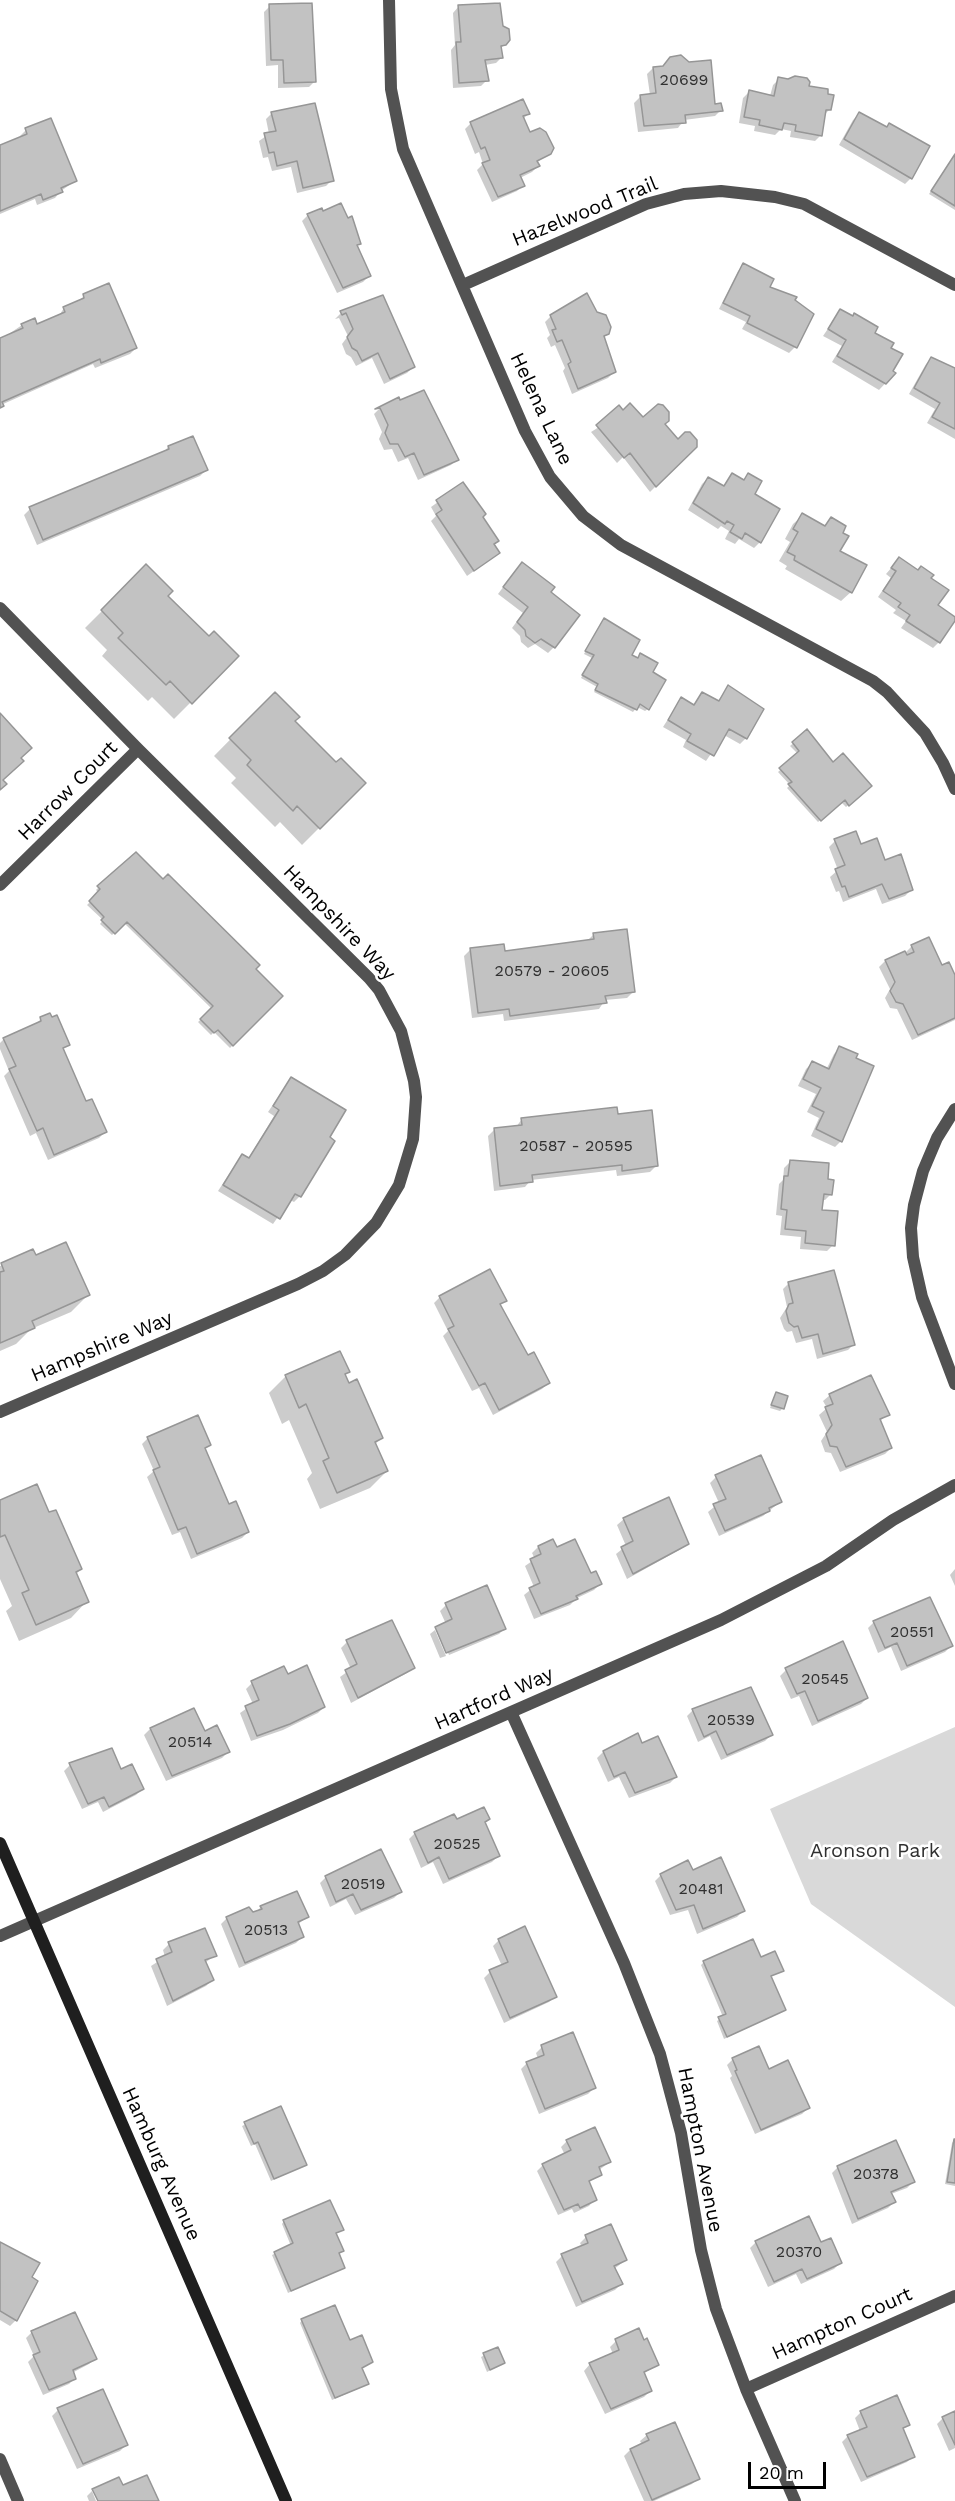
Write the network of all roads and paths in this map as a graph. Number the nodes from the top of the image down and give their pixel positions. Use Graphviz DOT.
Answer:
graph roads {
  1 [pos="389,0"];
  2 [pos="463,285"];
  3 [pos="955,285"];
  4 [pos="0,608"];
  5 [pos="138,749"];
  6 [pos="955,789"];
  7 [pos="0,885"];
  8 [pos="955,1110"];
  9 [pos="955,1384"];
  10 [pos="0,1412"];
  11 [pos="955,1485"];
  12 [pos="512,1712"];
  13 [pos="0,1843"];
  14 [pos="34,1922"];
  15 [pos="0,1936"];
  16 [pos="955,2296"];
  17 [pos="746,2389"];
  18 [pos="0,2459"];
  19 [pos="18,2501"];
  20 [pos="286,2501"];
  21 [pos="795,2501"];
  1 -- 2 [label="street, Helena Lane"];
  2 -- 3 [label="street, Hazelwood Trail"];
  2 -- 6 [label="street, Helena Lane"];
  4 -- 5 [label="street, Hampshire Way"];
  5 -- 7 [label="street, Harrow Court"];
  5 -- 10 [label="street, Hampshire Way"];
  8 -- 9 [label="street"];
  11 -- 12 [label="street, Hartford Way"];
  12 -- 14 [label="street, Hartford Way"];
  12 -- 17 [label="street, Hampton Avenue"];
  13 -- 14 [label="street, Hamburg Avenue"];
  14 -- 15 [label="street, Hartford Way"];
  14 -- 20 [label="street, Hamburg Avenue"];
  16 -- 17 [label="street, Hampton Court"];
  17 -- 21 [label="street, Hampton Avenue"];
  18 -- 19 [label="street"];
}
